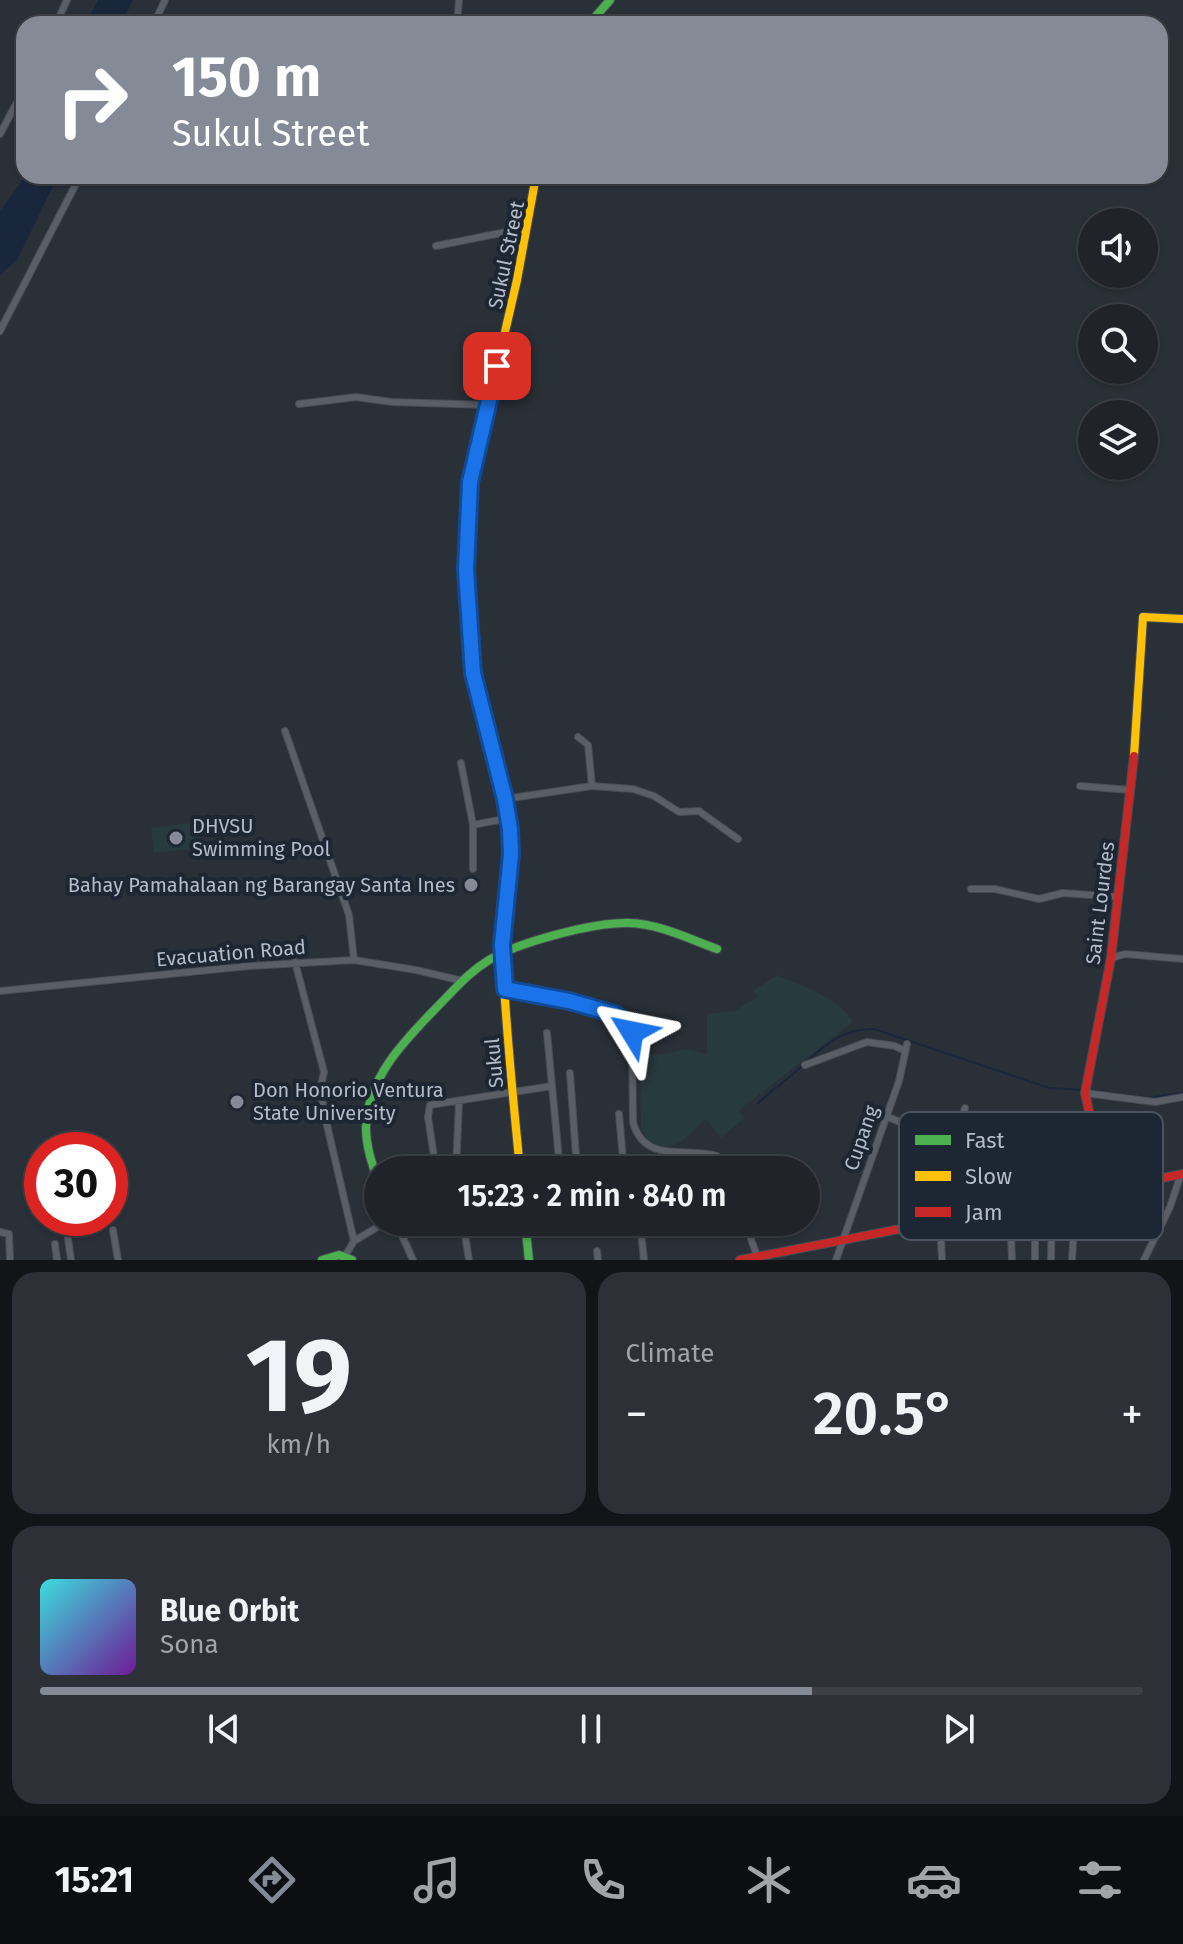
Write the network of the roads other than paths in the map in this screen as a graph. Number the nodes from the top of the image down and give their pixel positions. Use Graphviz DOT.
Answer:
graph roads {
  1 [pos="610,0"];
  2 [pos="596,16"];
  3 [pos="16,104"];
  4 [pos="0,134"];
  5 [pos="76,184"];
  6 [pos="535,184"];
  7 [pos="526,236"];
  8 [pos="436,246"];
  9 [pos="0,331"];
  10 [pos="476,362"];
  11 [pos="497,366"];
  12 [pos="299,404"];
  13 [pos="488,405"];
  14 [pos="1183,619"];
  15 [pos="285,731"];
  16 [pos="578,737"];
  17 [pos="461,763"];
  18 [pos="592,786"];
  19 [pos="1080,786"];
  20 [pos="1130,790"];
  21 [pos="505,799"];
  22 [pos="509,818"];
  23 [pos="473,825"];
  24 [pos="738,839"];
  25 [pos="473,869"];
  26 [pos="971,889"];
  27 [pos="1119,897"];
  28 [pos="717,949"];
  29 [pos="503,954"];
  30 [pos="1111,958"];
  31 [pos="1183,959"];
  32 [pos="354,960"];
  33 [pos="295,962"];
  34 [pos="463,981"];
  35 [pos="505,989"];
  36 [pos="0,991"];
  37 [pos="547,1033"];
  38 [pos="805,1065"];
  39 [pos="570,1073"];
  40 [pos="552,1086"];
  41 [pos="1085,1090"];
  42 [pos="512,1091"];
  43 [pos="1183,1097"];
  44 [pos="459,1102"];
  45 [pos="965,1108"];
  46 [pos="964,1112"];
  47 [pos="1090,1112"];
  48 [pos="619,1114"];
  49 [pos="886,1116"];
  50 [pos="899,1122"];
  51 [pos="667,1154"];
  52 [pos="371,1156"];
  53 [pos="434,1156"];
  54 [pos="457,1156"];
  55 [pos="519,1156"];
  56 [pos="559,1156"];
  57 [pos="576,1156"];
  58 [pos="623,1156"];
  59 [pos="665,1156"];
  60 [pos="715,1156"];
  61 [pos="1182,1174"];
  62 [pos="1163,1221"];
  63 [pos="899,1230"];
  64 [pos="0,1232"];
  65 [pos="364,1235"];
  66 [pos="68,1236"];
  67 [pos="114,1236"];
  68 [pos="402,1236"];
  69 [pos="465,1236"];
  70 [pos="526,1236"];
  71 [pos="641,1236"];
  72 [pos="750,1236"];
  73 [pos="1011,1240"];
  74 [pos="1051,1240"];
  75 [pos="1073,1240"];
  76 [pos="1154,1240"];
  77 [pos="354,1241"];
  78 [pos="841,1241"];
  79 [pos="55,1244"];
  80 [pos="597,1251"];
  81 [pos="757,1256"];
  82 [pos="348,1258"];
  83 [pos="10,1260"];
  84 [pos="57,1260"];
  85 [pos="71,1260"];
  86 [pos="118,1260"];
  87 [pos="322,1260"];
  88 [pos="413,1260"];
  89 [pos="469,1260"];
  90 [pos="529,1260"];
  91 [pos="598,1260"];
  92 [pos="644,1260"];
  93 [pos="740,1260"];
  94 [pos="836,1260"];
  95 [pos="1012,1260"];
  96 [pos="1051,1260"];
  97 [pos="1072,1260"];
  98 [pos="1144,1260"];
  1 -- 2 [label="street"];
  3 -- 4 [label="street"];
  5 -- 9 [label="street"];
  6 -- 7 [label="street, Sukul Street"];
  7 -- 8 [label="street"];
  7 -- 11 [label="street, Sukul Street"];
  10 -- 11 [label="street"];
  11 -- 13 [label="street, Sukul Street"];
  12 -- 13 [label="street"];
  13 -- 21 [label="street, Sukul Street"];
  14 -- 20 [label="street, Saint Lourdes"];
  15 -- 32 [label="street"];
  16 -- 18 [label="street"];
  17 -- 23 [label="street"];
  18 -- 21 [label="street"];
  18 -- 24 [label="street"];
  19 -- 20 [label="street"];
  20 -- 27 [label="street, Saint Lourdes"];
  21 -- 22 [label="street, Sukul Street"];
  22 -- 23 [label="street"];
  22 -- 29 [label="street, Sukul Street"];
  23 -- 25 [label="street"];
  26 -- 27 [label="street"];
  27 -- 30 [label="street, Saint Lourdes"];
  28 -- 29 [label="street"];
  29 -- 34 [label="street"];
  29 -- 35 [label="street, Sukul"];
  30 -- 31 [label="street"];
  30 -- 41 [label="street, Saint Lourdes"];
  32 -- 33 [label="street, Evacuation Road"];
  32 -- 34 [label="street, Evacuation Road"];
  33 -- 36 [label="street, Evacuation Road"];
  33 -- 77 [label="street"];
  34 -- 52 [label="street"];
  35 -- 42 [label="street, Sukul"];
  35 -- 51 [label="street"];
  37 -- 40 [label="street"];
  38 -- 49 [label="street, Cupang"];
  39 -- 57 [label="street"];
  40 -- 42 [label="street"];
  40 -- 56 [label="street"];
  41 -- 43 [label="street"];
  41 -- 47 [label="street, Saint Lourdes"];
  42 -- 44 [label="street"];
  42 -- 55 [label="street, Sukul"];
  44 -- 53 [label="street"];
  44 -- 54 [label="street"];
  45 -- 46 [label="street"];
  48 -- 58 [label="street"];
  49 -- 50 [label="street"];
  49 -- 78 [label="street, Cupang"];
  51 -- 59 [label="street"];
  51 -- 60 [label="street"];
  61 -- 62 [label="street"];
  63 -- 78 [label="street"];
  64 -- 83 [label="street"];
  65 -- 77 [label="street"];
  66 -- 85 [label="street"];
  67 -- 86 [label="street"];
  68 -- 88 [label="street"];
  69 -- 89 [label="street"];
  70 -- 90 [label="street"];
  71 -- 92 [label="street"];
  72 -- 81 [label="street"];
  73 -- 95 [label="street"];
  74 -- 96 [label="street"];
  75 -- 97 [label="street"];
  76 -- 98 [label="street"];
  77 -- 82 [label="street"];
  78 -- 81 [label="street"];
  78 -- 94 [label="street, Cupang"];
  79 -- 84 [label="street"];
  80 -- 91 [label="street"];
  81 -- 93 [label="street"];
  82 -- 87 [label="street"];
}
